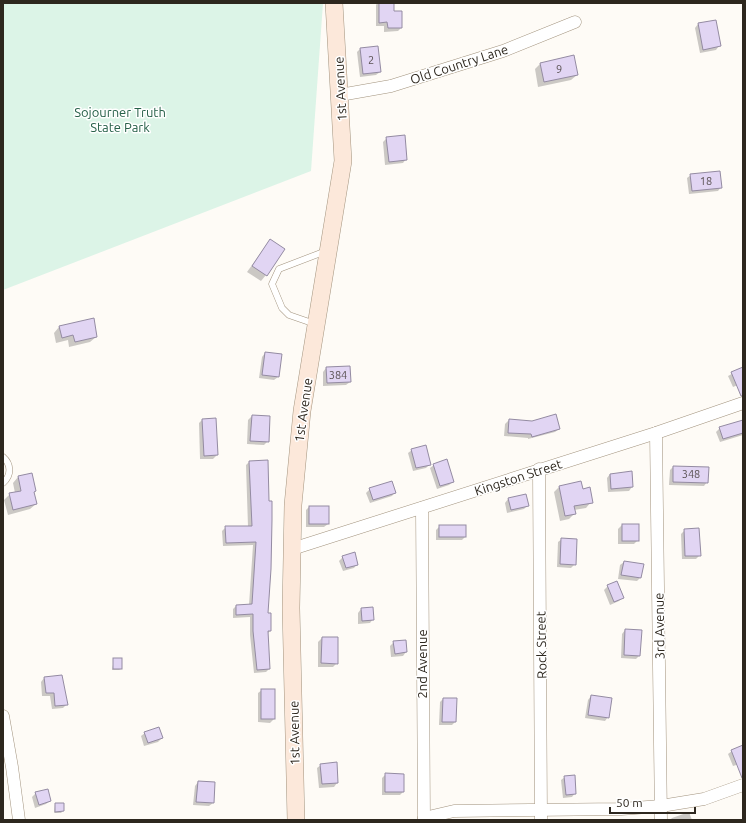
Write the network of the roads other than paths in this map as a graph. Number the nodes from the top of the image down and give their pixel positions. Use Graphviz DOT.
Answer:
graph roads {
  1 [pos="334,3"];
  2 [pos="575,22"];
  3 [pos="340,95"];
  4 [pos="330,249"];
  5 [pos="317,325"];
  6 [pos="743,403"];
  7 [pos="656,433"];
  8 [pos="3,457"];
  9 [pos="539,469"];
  10 [pos="3,483"];
  11 [pos="422,508"];
  12 [pos="292,549"];
  13 [pos="3,716"];
  14 [pos="743,785"];
  15 [pos="661,806"];
  16 [pos="541,815"];
  17 [pos="424,819"];
  18 [pos="19,820"];
  19 [pos="296,820"];
  20 [pos="661,820"];
  1 -- 3 [label="street, 1st Avenue"];
  2 -- 3 [label="street, Old Country Lane"];
  3 -- 4 [label="street, 1st Avenue"];
  4 -- 5 [label="street, 1st Avenue"];
  4 -- 5 [label="lane"];
  5 -- 12 [label="street, 1st Avenue"];
  6 -- 7 [label="street, Kingston Street"];
  7 -- 9 [label="street, Kingston Street"];
  7 -- 15 [label="street, 3rd Avenue"];
  8 -- 10 [label="lane"];
  9 -- 11 [label="street, Kingston Street"];
  9 -- 16 [label="street, Rock Street"];
  11 -- 12 [label="street, Kingston Street"];
  11 -- 17 [label="street, 2nd Avenue"];
  12 -- 19 [label="street, 1st Avenue"];
  13 -- 18 [label="street"];
  14 -- 15 [label="street"];
  15 -- 16 [label="street"];
  15 -- 20 [label="street, 3rd Avenue"];
  16 -- 17 [label="street"];
}
